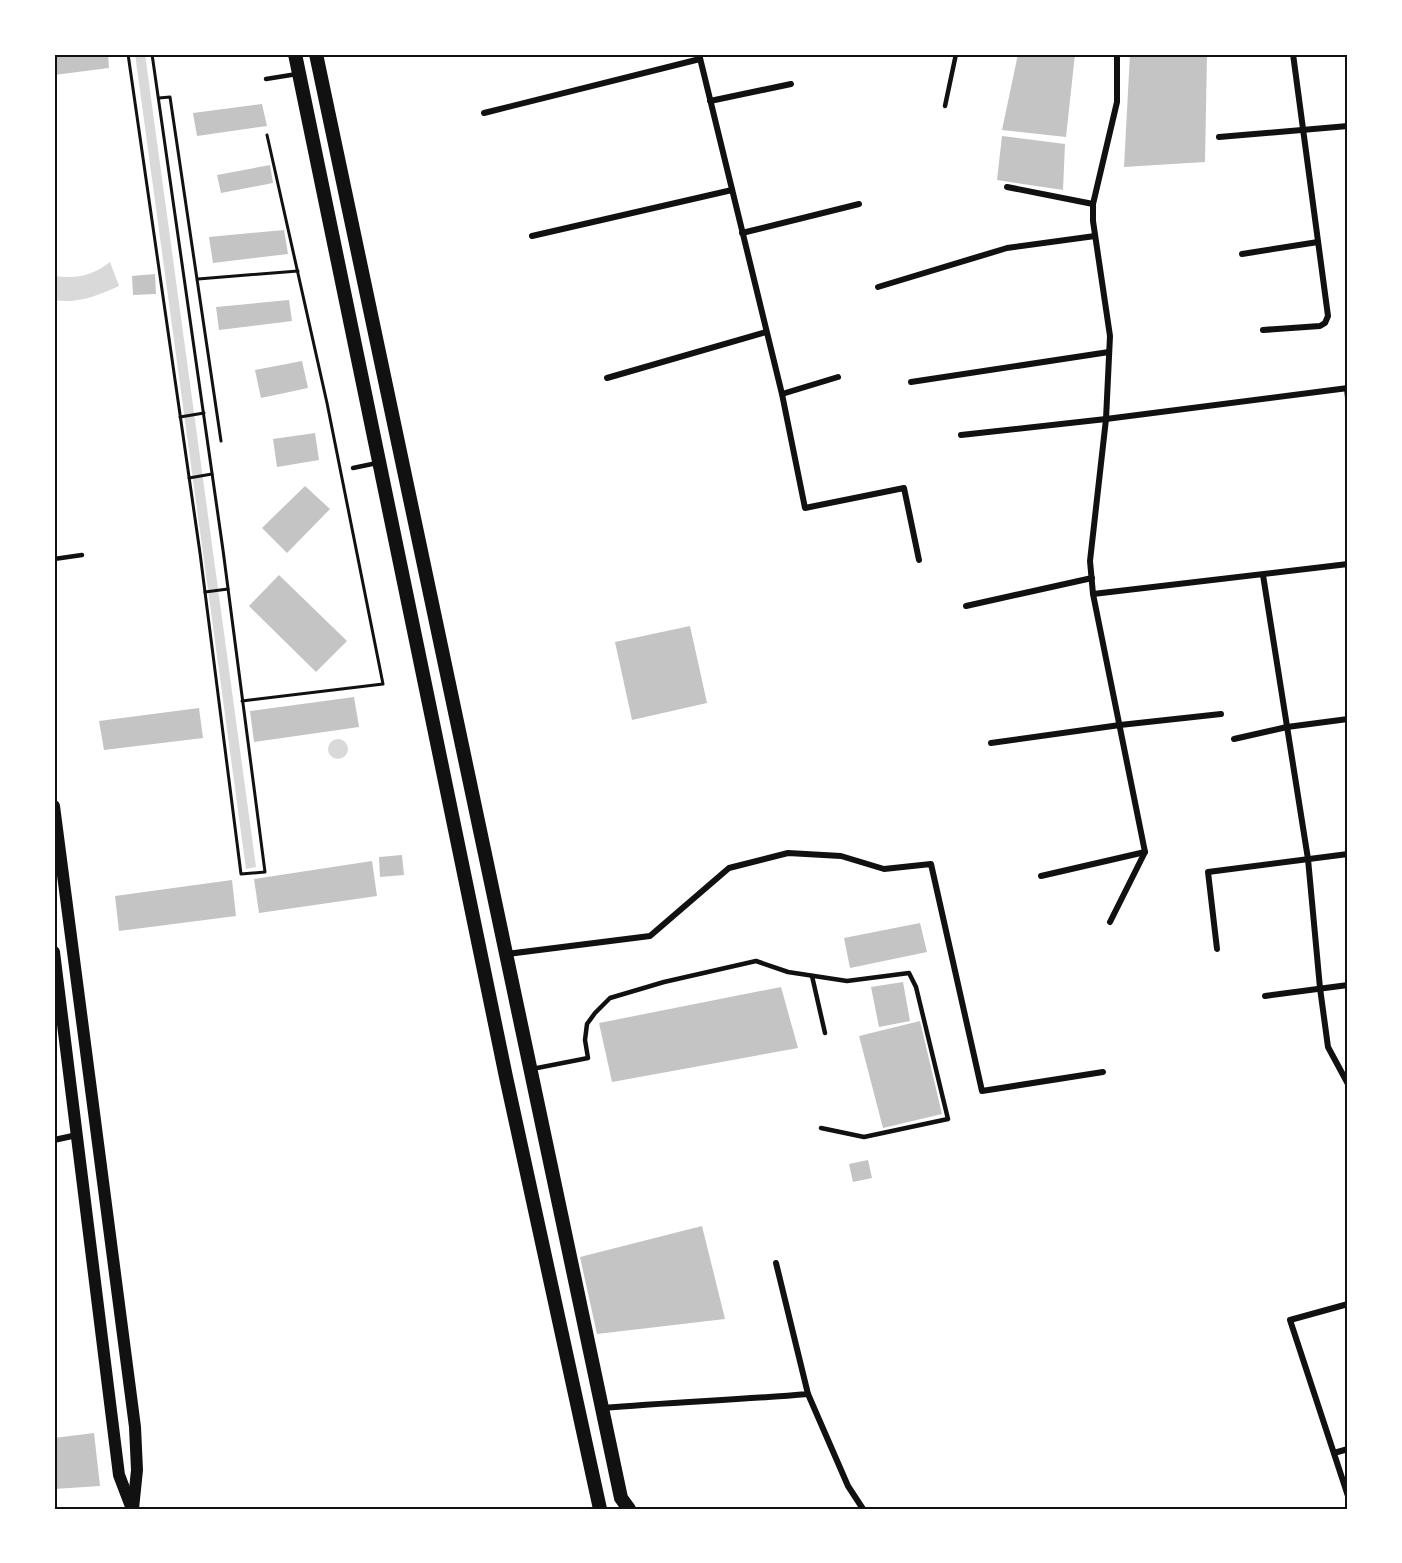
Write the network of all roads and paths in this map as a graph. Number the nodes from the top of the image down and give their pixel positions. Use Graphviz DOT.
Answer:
graph roads {
  1 [pos="129,54"];
  2 [pos="152,54"];
  3 [pos="295,54"];
  4 [pos="316,54"];
  5 [pos="956,54"];
  6 [pos="1117,54"];
  7 [pos="1293,54"];
  8 [pos="699,56"];
  9 [pos="299,74"];
  10 [pos="266,80"];
  11 [pos="791,84"];
  12 [pos="159,98"];
  13 [pos="710,100"];
  14 [pos="945,106"];
  15 [pos="484,113"];
  16 [pos="1348,126"];
  17 [pos="1304,129"];
  18 [pos="267,135"];
  19 [pos="1219,137"];
  20 [pos="1007,187"];
  21 [pos="732,190"];
  22 [pos="859,204"];
  23 [pos="1093,204"];
  24 [pos="742,233"];
  25 [pos="532,236"];
  26 [pos="1095,236"];
  27 [pos="1318,242"];
  28 [pos="1242,254"];
  29 [pos="298,271"];
  30 [pos="198,279"];
  31 [pos="878,287"];
  32 [pos="365,288"];
  33 [pos="344,292"];
  34 [pos="1263,330"];
  35 [pos="766,332"];
  36 [pos="1109,352"];
  37 [pos="607,378"];
  38 [pos="838,378"];
  39 [pos="911,382"];
  40 [pos="1347,388"];
  41 [pos="782,394"];
  42 [pos="1348,398"];
  43 [pos="204,414"];
  44 [pos="180,417"];
  45 [pos="1106,419"];
  46 [pos="961,435"];
  47 [pos="221,441"];
  48 [pos="380,463"];
  49 [pos="353,468"];
  50 [pos="212,474"];
  51 [pos="189,478"];
  52 [pos="82,555"];
  53 [pos="54,559"];
  54 [pos="919,560"];
  55 [pos="1348,564"];
  56 [pos="1263,575"];
  57 [pos="1092,578"];
  58 [pos="228,589"];
  59 [pos="205,592"];
  60 [pos="1094,594"];
  61 [pos="966,606"];
  62 [pos="242,701"];
  63 [pos="1221,714"];
  64 [pos="1348,719"];
  65 [pos="1120,725"];
  66 [pos="1287,728"];
  67 [pos="1234,739"];
  68 [pos="991,743"];
  69 [pos="54,806"];
  70 [pos="1145,852"];
  71 [pos="1348,854"];
  72 [pos="1308,859"];
  73 [pos="1041,876"];
  74 [pos="1110,922"];
  75 [pos="1217,949"];
  76 [pos="54,952"];
  77 [pos="505,955"];
  78 [pos="482,959"];
  79 [pos="75,966"];
  80 [pos="56,969"];
  81 [pos="812,976"];
  82 [pos="1348,985"];
  83 [pos="1320,988"];
  84 [pos="1265,996"];
  85 [pos="825,1033"];
  86 [pos="529,1070"];
  87 [pos="1103,1072"];
  88 [pos="506,1075"];
  89 [pos="1348,1084"];
  90 [pos="821,1128"];
  91 [pos="78,1135"];
  92 [pos="54,1140"];
  93 [pos="776,1263"];
  94 [pos="1348,1304"];
  95 [pos="808,1394"];
  96 [pos="602,1408"];
  97 [pos="1348,1449"];
  98 [pos="1334,1453"];
  99 [pos="136,1458"];
  100 [pos="117,1459"];
  101 [pos="1348,1496"];
  102 [pos="132,1509"];
  103 [pos="600,1509"];
  104 [pos="629,1509"];
  105 [pos="863,1509"];
  1 -- 44 [label="path"];
  2 -- 12 [label="path"];
  3 -- 9 [label="main road"];
  4 -- 32 [label="main road"];
  5 -- 14 [label="lane"];
  6 -- 23 [label="street"];
  7 -- 17 [label="street"];
  8 -- 13 [label="street"];
  8 -- 15 [label="street"];
  9 -- 10 [label="lane"];
  9 -- 33 [label="main road"];
  11 -- 13 [label="street"];
  12 -- 30 [label="path"];
  12 -- 43 [label="path"];
  13 -- 21 [label="street"];
  16 -- 17 [label="street"];
  17 -- 19 [label="street"];
  17 -- 27 [label="street"];
  18 -- 29 [label="path"];
  20 -- 23 [label="street"];
  21 -- 24 [label="street"];
  21 -- 25 [label="street"];
  22 -- 24 [label="street"];
  23 -- 26 [label="street"];
  24 -- 35 [label="street"];
  26 -- 31 [label="street"];
  26 -- 36 [label="street"];
  27 -- 28 [label="street"];
  27 -- 34 [label="street"];
  29 -- 30 [label="path"];
  29 -- 62 [label="path"];
  30 -- 47 [label="path"];
  32 -- 33 [label="main road"];
  32 -- 77 [label="main road"];
  33 -- 48 [label="main road"];
  35 -- 37 [label="street"];
  35 -- 41 [label="street"];
  36 -- 39 [label="street"];
  36 -- 45 [label="street"];
  38 -- 41 [label="street"];
  40 -- 42 [label="street"];
  40 -- 45 [label="street"];
  41 -- 54 [label="street"];
  43 -- 44 [label="path"];
  43 -- 50 [label="path"];
  44 -- 51 [label="path"];
  45 -- 46 [label="street"];
  45 -- 57 [label="street"];
  48 -- 49 [label="lane"];
  48 -- 78 [label="main road"];
  50 -- 51 [label="path"];
  50 -- 58 [label="path"];
  51 -- 59 [label="path"];
  52 -- 53 [label="lane"];
  55 -- 56 [label="street"];
  56 -- 60 [label="street"];
  56 -- 66 [label="street"];
  57 -- 60 [label="street"];
  57 -- 61 [label="street"];
  58 -- 59 [label="path"];
  58 -- 62 [label="path"];
  59 -- 62 [label="path"];
  60 -- 65 [label="street"];
  63 -- 65 [label="street"];
  64 -- 66 [label="street"];
  65 -- 68 [label="street"];
  65 -- 70 [label="street"];
  66 -- 67 [label="street"];
  66 -- 72 [label="street"];
  69 -- 79 [label="main road"];
  70 -- 73 [label="street"];
  70 -- 74 [label="street"];
  71 -- 72 [label="street"];
  72 -- 75 [label="street"];
  72 -- 83 [label="street"];
  76 -- 80 [label="main road"];
  77 -- 78 [label="main road"];
  77 -- 86 [label="main road"];
  77 -- 87 [label="street"];
  78 -- 88 [label="main road"];
  79 -- 80 [label="main road"];
  79 -- 99 [label="main road"];
  80 -- 91 [label="main road"];
  81 -- 85 [label="lane"];
  81 -- 86 [label="lane"];
  81 -- 90 [label="lane"];
  82 -- 83 [label="street"];
  83 -- 84 [label="street"];
  83 -- 89 [label="street"];
  86 -- 88 [label="main road"];
  86 -- 96 [label="main road"];
  88 -- 103 [label="main road"];
  91 -- 92 [label="street"];
  91 -- 100 [label="main road"];
  93 -- 95 [label="street"];
  94 -- 98 [label="street"];
  95 -- 96 [label="street"];
  95 -- 105 [label="street"];
  96 -- 104 [label="main road"];
  97 -- 98 [label="street"];
  98 -- 101 [label="street"];
  99 -- 100 [label="main road"];
  99 -- 102 [label="main road"];
  100 -- 102 [label="main road"];
}
